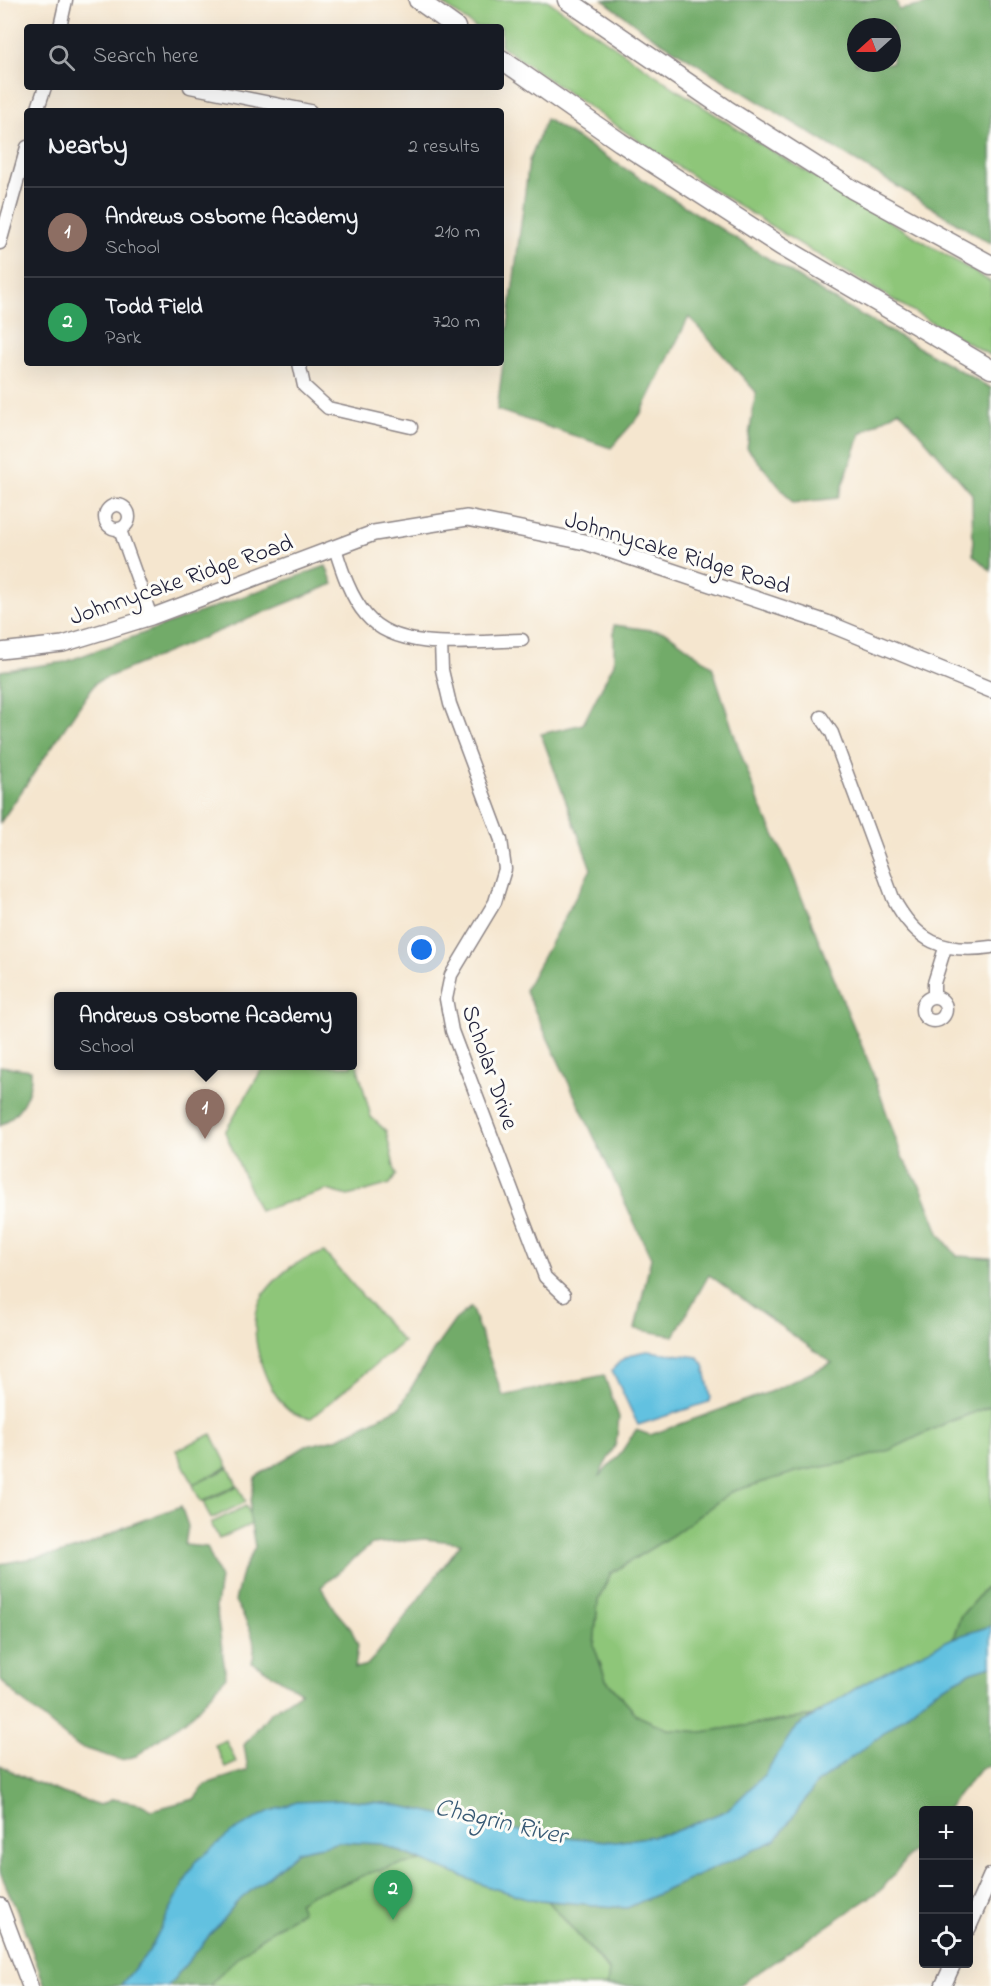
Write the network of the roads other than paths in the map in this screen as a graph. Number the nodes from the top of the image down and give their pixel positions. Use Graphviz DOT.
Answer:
graph roads {
  1 [pos="66,0"];
  2 [pos="418,0"];
  3 [pos="567,0"];
  4 [pos="61,24"];
  5 [pos="452,24"];
  6 [pos="504,61"];
  7 [pos="44,90"];
  8 [pos="205,90"];
  9 [pos="39,108"];
  10 [pos="295,108"];
  11 [pos="24,170"];
  12 [pos="22,185"];
  13 [pos="0,243"];
  14 [pos="991,265"];
  15 [pos="300,366"];
  16 [pos="991,369"];
  17 [pos="411,427"];
  18 [pos="120,530"];
  19 [pos="334,548"];
  20 [pos="151,617"];
  21 [pos="522,640"];
  22 [pos="441,643"];
  23 [pos="0,651"];
  24 [pos="991,690"];
  25 [pos="821,717"];
  26 [pos="991,947"];
  27 [pos="945,948"];
  28 [pos="934,997"];
  29 [pos="564,1295"];
  30 [pos="991,1876"];
  31 [pos="0,1906"];
  32 [pos="973,1919"];
  33 [pos="951,1968"];
  34 [pos="30,1986"];
  35 [pos="944,1986"];
  1 -- 4 [label="street"];
  2 -- 5 [label="highway"];
  3 -- 14 [label="highway"];
  6 -- 16 [label="highway"];
  7 -- 9 [label="street"];
  8 -- 10 [label="street"];
  11 -- 12 [label="street"];
  12 -- 13 [label="street"];
  15 -- 17 [label="street"];
  18 -- 20 [label="street"];
  19 -- 20 [label="main road, Johnnycake Ridge Road"];
  19 -- 22 [label="street"];
  19 -- 24 [label="main road, Johnnycake Ridge Road"];
  20 -- 23 [label="main road, Johnnycake Ridge Road"];
  21 -- 22 [label="street"];
  22 -- 29 [label="street, Scholar Drive"];
  25 -- 27 [label="street"];
  26 -- 27 [label="street"];
  27 -- 28 [label="street"];
  30 -- 32 [label="main road"];
  31 -- 34 [label="main road"];
  33 -- 35 [label="main road"];
}
